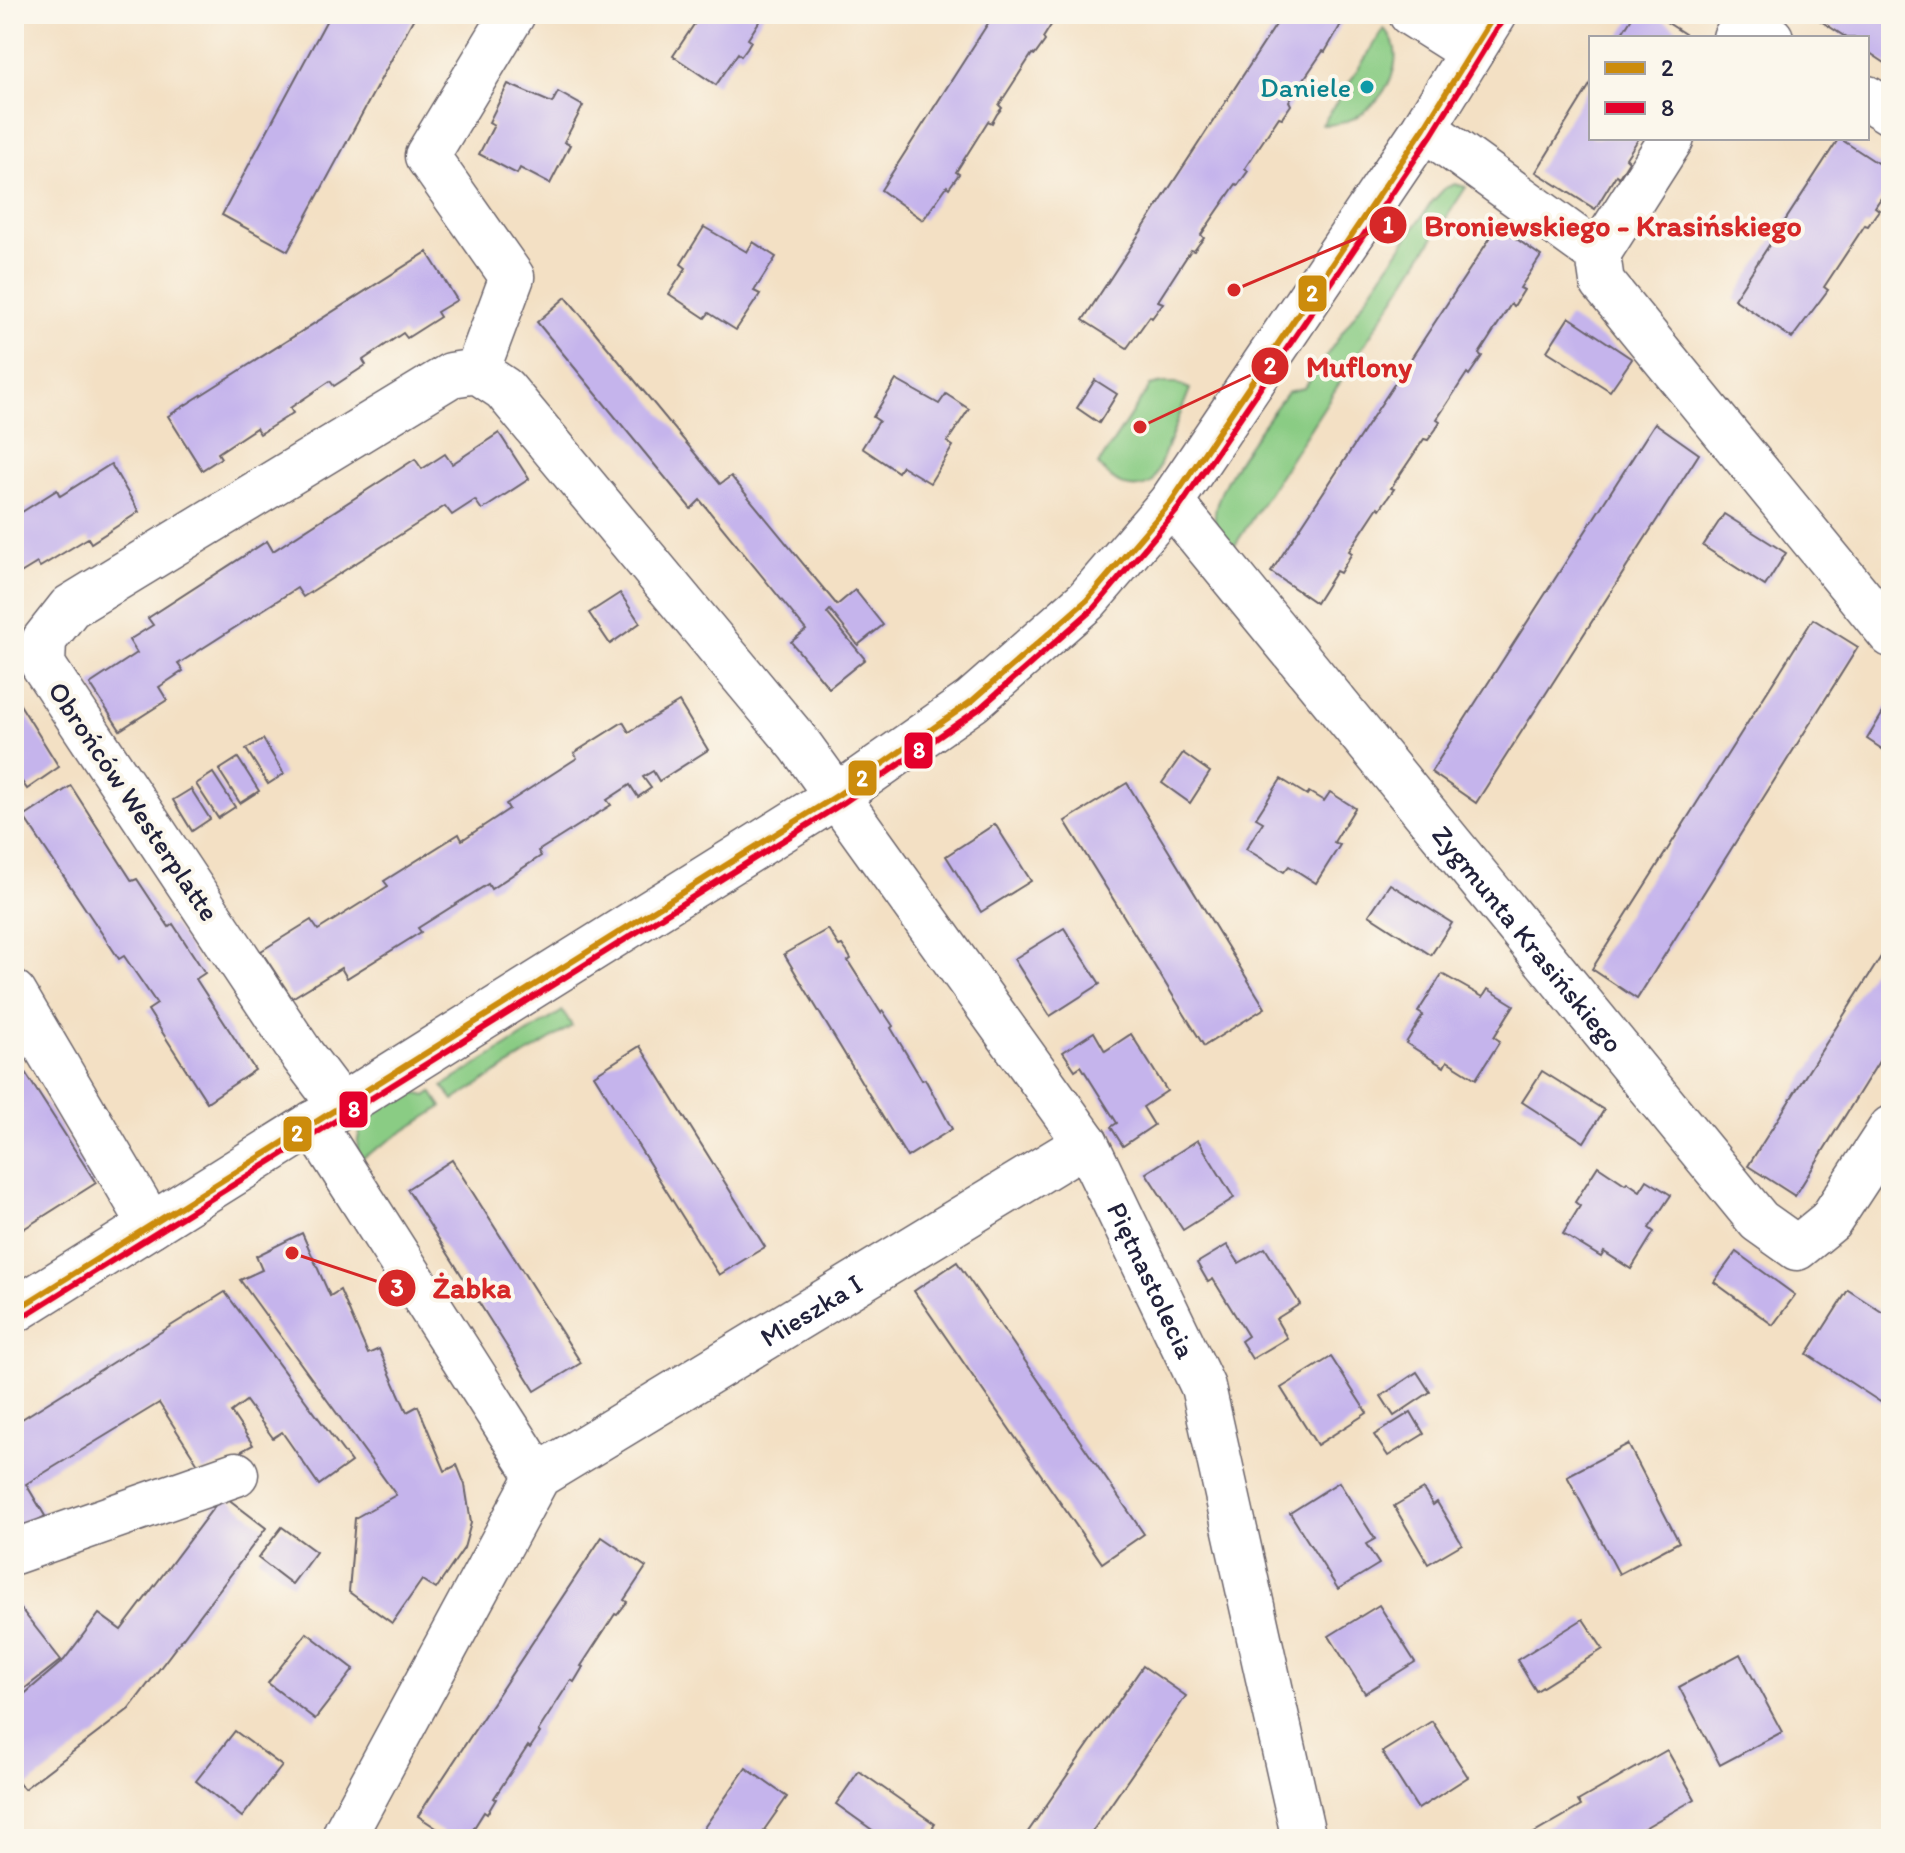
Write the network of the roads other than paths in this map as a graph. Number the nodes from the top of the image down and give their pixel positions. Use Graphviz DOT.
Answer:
graph roads {
  1 [pos="513,14"];
  2 [pos="1411,14"];
  3 [pos="1495,14"];
  4 [pos="1736,36"];
  5 [pos="1768,36"];
  6 [pos="1471,52"];
  7 [pos="1869,99"];
  8 [pos="1891,113"];
  9 [pos="1424,128"];
  10 [pos="1671,140"];
  11 [pos="1598,254"];
  12 [pos="477,371"];
  13 [pos="1171,502"];
  14 [pos="1891,635"];
  15 [pos="838,795"];
  16 [pos="14,993"];
  17 [pos="327,1114"];
  18 [pos="1891,1128"];
  19 [pos="1086,1143"];
  20 [pos="151,1225"];
  21 [pos="14,1311"];
  22 [pos="236,1474"];
  23 [pos="538,1476"];
  24 [pos="14,1552"];
  25 [pos="350,1839"];
  26 [pos="1304,1839"];
  1 -- 12 [label="street"];
  2 -- 6 [label="street"];
  3 -- 6 [label="street"];
  4 -- 5 [label="street"];
  6 -- 9 [label="street"];
  7 -- 8 [label="street"];
  9 -- 11 [label="street"];
  9 -- 13 [label="street"];
  10 -- 11 [label="street"];
  11 -- 14 [label="street"];
  12 -- 15 [label="street"];
  12 -- 17 [label="street, Obrońców Westerplatte"];
  13 -- 15 [label="street"];
  13 -- 18 [label="street, Zygmunta Krasińskiego"];
  15 -- 17 [label="street"];
  15 -- 19 [label="street, Piętnastolecia"];
  16 -- 20 [label="street"];
  17 -- 20 [label="street"];
  17 -- 23 [label="street"];
  19 -- 23 [label="street, Mieszka I"];
  19 -- 26 [label="street, Piętnastolecia"];
  20 -- 21 [label="street"];
  22 -- 24 [label="street"];
  23 -- 25 [label="street"];
}
